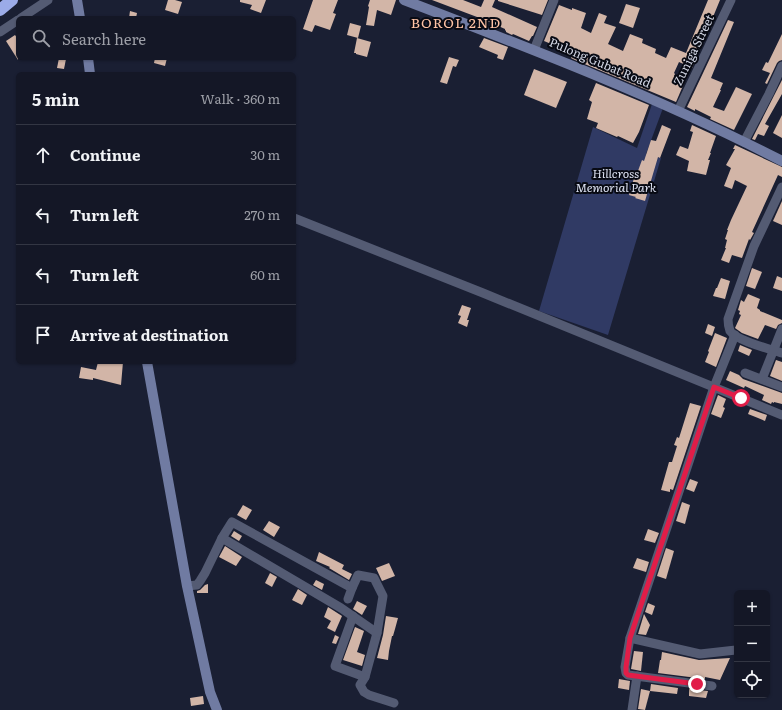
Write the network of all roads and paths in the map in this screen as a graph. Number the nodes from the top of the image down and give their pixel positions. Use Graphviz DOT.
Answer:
graph roads {
  1 [pos="12,0"];
  2 [pos="48,0"];
  3 [pos="77,0"];
  4 [pos="404,0"];
  5 [pos="554,0"];
  6 [pos="731,0"];
  7 [pos="0,10"];
  8 [pos="24,16"];
  9 [pos="80,16"];
  10 [pos="16,21"];
  11 [pos="0,32"];
  12 [pos="534,50"];
  13 [pos="88,60"];
  14 [pos="782,66"];
  15 [pos="90,72"];
  16 [pos="678,111"];
  17 [pos="744,142"];
  18 [pos="782,161"];
  19 [pos="782,187"];
  20 [pos="296,219"];
  21 [pos="782,329"];
  22 [pos="735,335"];
  23 [pos="778,351"];
  24 [pos="147,364"];
  25 [pos="745,373"];
  26 [pos="762,379"];
  27 [pos="714,387"];
  28 [pos="782,387"];
  29 [pos="782,415"];
  30 [pos="222,538"];
  31 [pos="187,586"];
  32 [pos="352,588"];
  33 [pos="348,599"];
  34 [pos="353,616"];
  35 [pos="377,634"];
  36 [pos="630,638"];
  37 [pos="734,650"];
  38 [pos="637,676"];
  39 [pos="365,678"];
  40 [pos="712,686"];
  41 [pos="394,703"];
  42 [pos="217,710"];
  43 [pos="632,710"];
  1 -- 7 [label="highway"];
  2 -- 8 [label="street"];
  3 -- 9 [label="main road"];
  4 -- 12 [label="main road, Pulong Gubat Road"];
  5 -- 12 [label="street"];
  6 -- 16 [label="street, Zuniga Street"];
  10 -- 11 [label="street"];
  12 -- 16 [label="main road, Pulong Gubat Road"];
  13 -- 15 [label="main road"];
  14 -- 17 [label="street"];
  16 -- 17 [label="main road, Pulong Gubat Road"];
  17 -- 18 [label="main road, Pulong Gubat Road"];
  19 -- 22 [label="street"];
  20 -- 27 [label="street"];
  21 -- 23 [label="street"];
  22 -- 23 [label="street"];
  22 -- 27 [label="street"];
  23 -- 26 [label="street"];
  24 -- 31 [label="main road"];
  25 -- 26 [label="street"];
  26 -- 28 [label="street"];
  27 -- 29 [label="street"];
  27 -- 36 [label="street"];
  30 -- 31 [label="street"];
  30 -- 32 [label="street"];
  30 -- 34 [label="street"];
  31 -- 42 [label="main road"];
  32 -- 33 [label="street"];
  32 -- 35 [label="street"];
  34 -- 35 [label="street"];
  34 -- 39 [label="street"];
  35 -- 39 [label="street"];
  36 -- 37 [label="street"];
  36 -- 38 [label="street"];
  38 -- 40 [label="street"];
  38 -- 43 [label="street"];
  39 -- 41 [label="street"];
}
